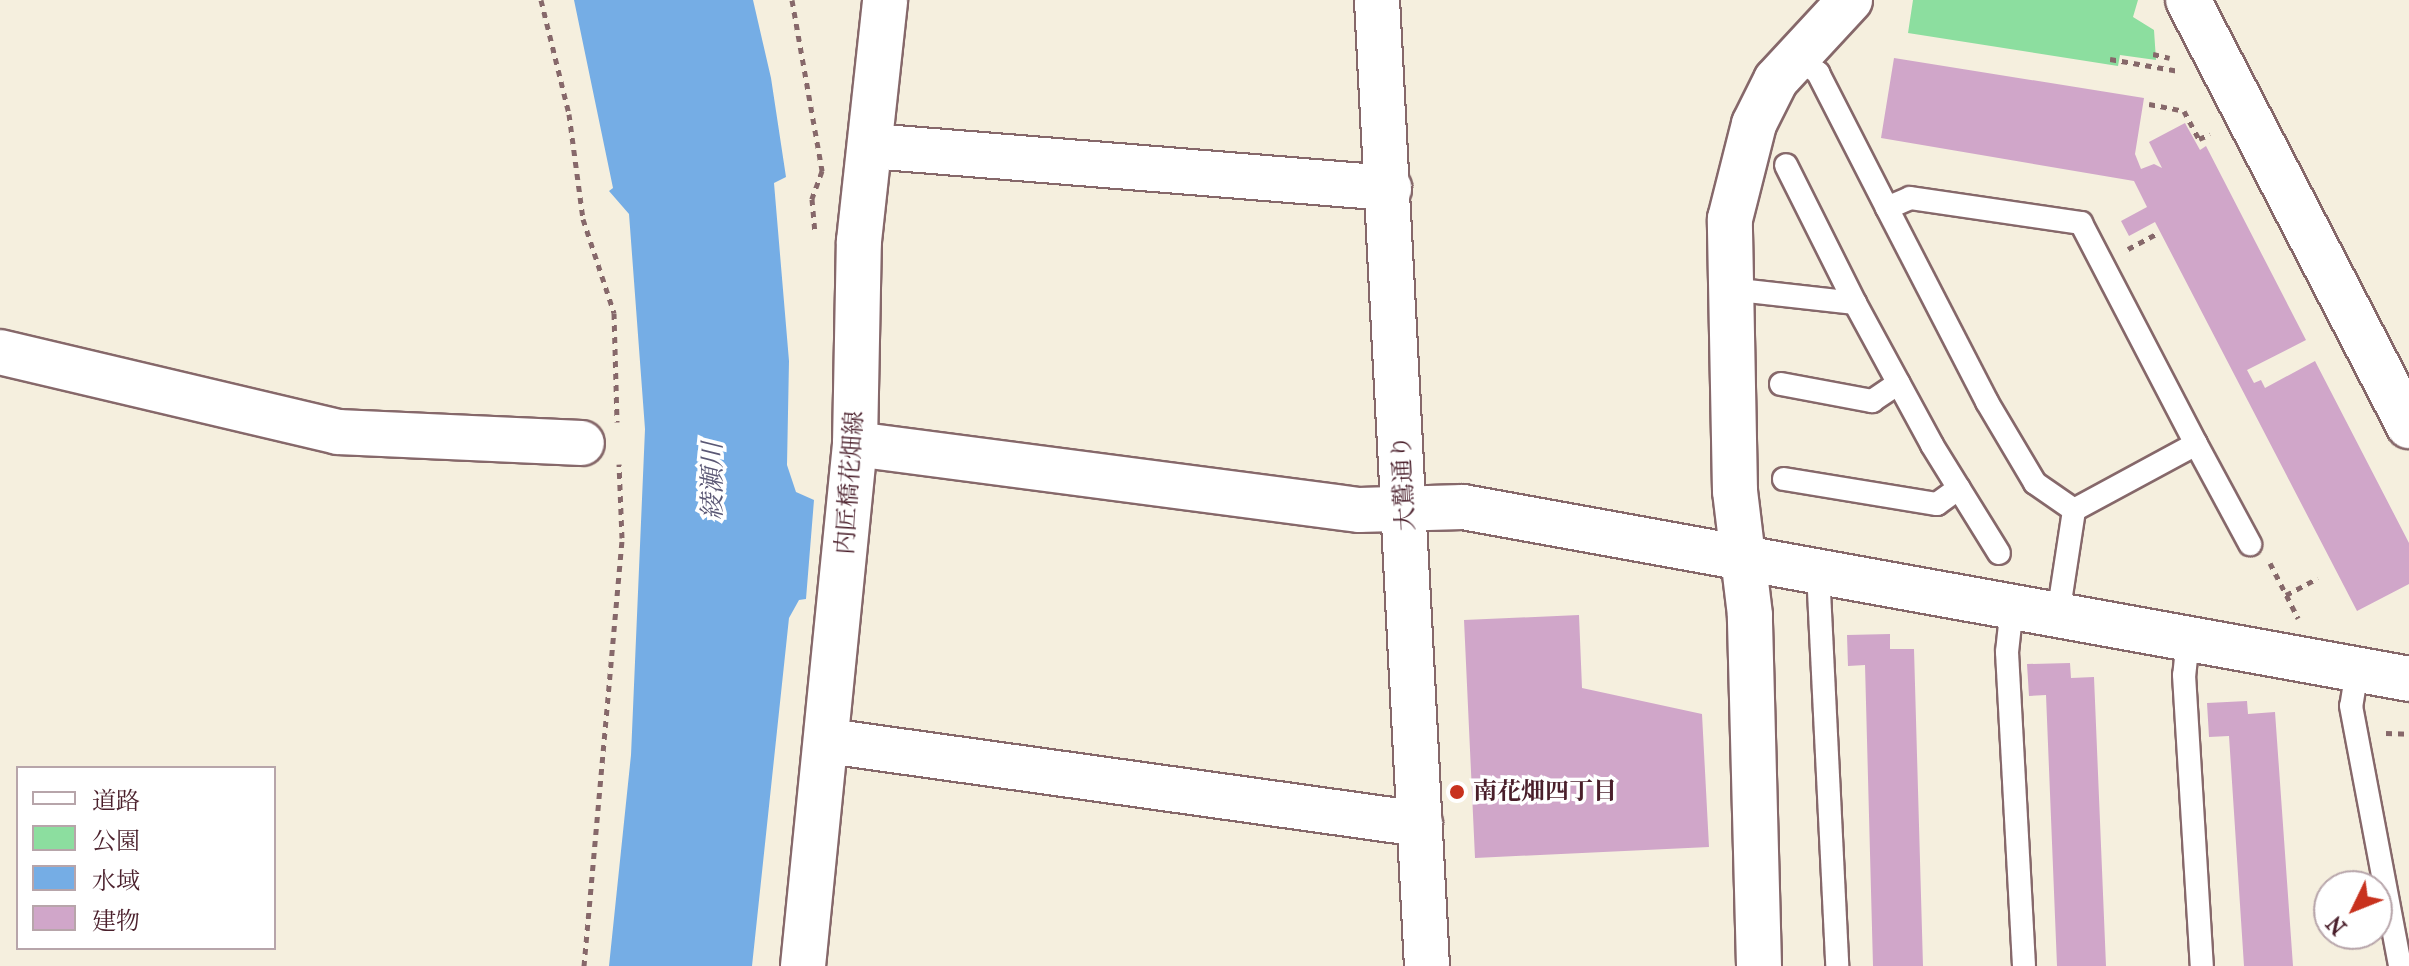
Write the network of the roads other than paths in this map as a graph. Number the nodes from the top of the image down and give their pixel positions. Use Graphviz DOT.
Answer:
graph roads {
  1 [pos="885,0"];
  2 [pos="1377,0"];
  3 [pos="1850,0"];
  4 [pos="2188,0"];
  5 [pos="1795,56"];
  6 [pos="871,146"];
  7 [pos="1786,165"];
  8 [pos="1389,188"];
  9 [pos="1887,208"];
  10 [pos="1730,289"];
  11 [pos="1855,303"];
  12 [pos="0,352"];
  13 [pos="1899,383"];
  14 [pos="1781,384"];
  15 [pos="2409,426"];
  16 [pos="582,443"];
  17 [pos="855,444"];
  18 [pos="2196,444"];
  19 [pos="1784,479"];
  20 [pos="1959,488"];
  21 [pos="1406,508"];
  22 [pos="2074,510"];
  23 [pos="2250,544"];
  24 [pos="1999,553"];
  25 [pos="1745,557"];
  26 [pos="1818,571"];
  27 [pos="2012,606"];
  28 [pos="2058,615"];
  29 [pos="2188,639"];
  30 [pos="2357,670"];
  31 [pos="2409,679"];
  32 [pos="828,741"];
  33 [pos="1420,824"];
  34 [pos="803,966"];
  35 [pos="1427,966"];
  36 [pos="1759,966"];
  37 [pos="1837,966"];
  38 [pos="2024,966"];
  39 [pos="2202,966"];
  40 [pos="2400,966"];
  1 -- 6 [label="street, 内匠橋花畑線"];
  2 -- 8 [label="street, 大鷲通り"];
  3 -- 5 [label="street"];
  4 -- 15 [label="street"];
  5 -- 9 [label="lane"];
  5 -- 10 [label="street"];
  6 -- 8 [label="street"];
  6 -- 17 [label="street, 内匠橋花畑線"];
  7 -- 11 [label="lane"];
  8 -- 21 [label="street, 大鷲通り"];
  9 -- 18 [label="lane"];
  9 -- 22 [label="lane"];
  10 -- 11 [label="lane"];
  10 -- 25 [label="street"];
  11 -- 13 [label="lane"];
  12 -- 16 [label="street"];
  13 -- 14 [label="lane"];
  13 -- 20 [label="lane"];
  17 -- 21 [label="street"];
  17 -- 32 [label="street, 内匠橋花畑線"];
  18 -- 22 [label="lane"];
  18 -- 23 [label="lane"];
  19 -- 20 [label="lane"];
  20 -- 24 [label="lane"];
  21 -- 25 [label="street"];
  21 -- 33 [label="street, 大鷲通り"];
  22 -- 28 [label="lane"];
  25 -- 26 [label="street"];
  25 -- 36 [label="street"];
  26 -- 27 [label="street"];
  26 -- 37 [label="lane"];
  27 -- 28 [label="street"];
  27 -- 38 [label="lane"];
  28 -- 29 [label="street"];
  29 -- 30 [label="street"];
  29 -- 39 [label="lane"];
  30 -- 31 [label="street"];
  30 -- 40 [label="lane"];
  32 -- 33 [label="street"];
  32 -- 34 [label="street, 内匠橋花畑線"];
  33 -- 35 [label="street, 大鷲通り"];
}
